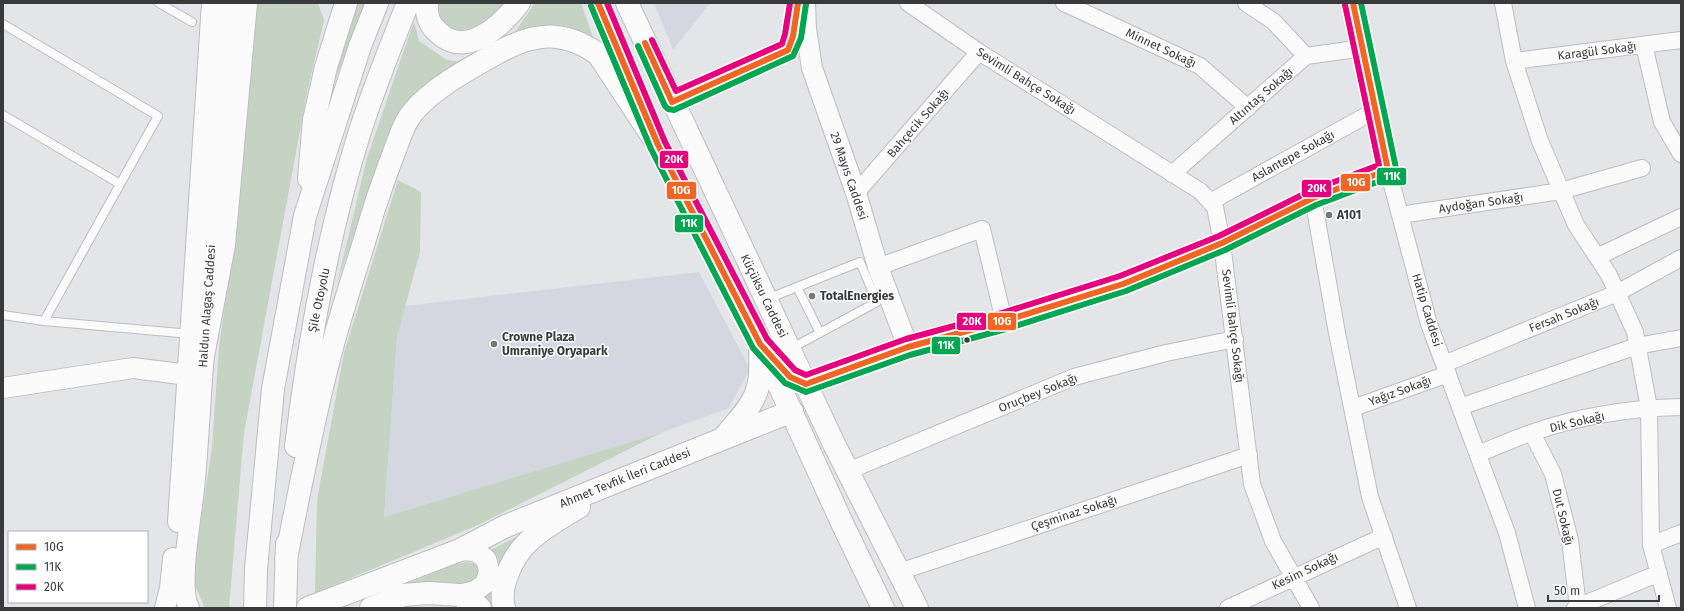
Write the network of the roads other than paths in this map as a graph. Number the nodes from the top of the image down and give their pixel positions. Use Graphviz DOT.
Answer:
graph roads {
  1 [pos="158,3"];
  2 [pos="212,3"];
  3 [pos="228,3"];
  4 [pos="246,3"];
  5 [pos="377,3"];
  6 [pos="408,3"];
  7 [pos="427,3"];
  8 [pos="519,3"];
  9 [pos="598,3"];
  10 [pos="627,3"];
  11 [pos="798,3"];
  12 [pos="805,3"];
  13 [pos="908,3"];
  14 [pos="1064,3"];
  15 [pos="1246,3"];
  16 [pos="1353,3"];
  17 [pos="1503,3"];
  18 [pos="340,8"];
  19 [pos="192,22"];
  20 [pos="3,24"];
  21 [pos="1681,40"];
  22 [pos="1644,45"];
  23 [pos="1363,48"];
  24 [pos="788,50"];
  25 [pos="979,52"];
  26 [pos="1306,56"];
  27 [pos="1514,61"];
  28 [pos="812,68"];
  29 [pos="672,102"];
  30 [pos="1248,108"];
  31 [pos="1376,110"];
  32 [pos="3,115"];
  33 [pos="658,145"];
  34 [pos="1681,154"];
  35 [pos="1642,168"];
  36 [pos="1388,170"];
  37 [pos="1172,174"];
  38 [pos="120,184"];
  39 [pos="1561,191"];
  40 [pos="856,193"];
  41 [pos="1313,198"];
  42 [pos="1210,202"];
  43 [pos="1400,214"];
  44 [pos="305,216"];
  45 [pos="1681,218"];
  46 [pos="1222,243"];
  47 [pos="1598,257"];
  48 [pos="1681,258"];
  49 [pos="878,267"];
  50 [pos="797,287"];
  51 [pos="1617,293"];
  52 [pos="766,299"];
  53 [pos="3,314"];
  54 [pos="44,321"];
  55 [pos="1004,321"];
  56 [pos="820,333"];
  57 [pos="191,334"];
  58 [pos="1681,338"];
  59 [pos="1235,339"];
  60 [pos="760,344"];
  61 [pos="1637,346"];
  62 [pos="908,347"];
  63 [pos="790,349"];
  64 [pos="204,356"];
  65 [pos="1446,369"];
  66 [pos="188,375"];
  67 [pos="806,384"];
  68 [pos="3,388"];
  69 [pos="1460,407"];
  70 [pos="1681,407"];
  71 [pos="1353,408"];
  72 [pos="1650,408"];
  73 [pos="792,411"];
  74 [pos="1532,432"];
  75 [pos="724,438"];
  76 [pos="834,444"];
  77 [pos="1478,454"];
  78 [pos="1249,455"];
  79 [pos="848,471"];
  80 [pos="618,481"];
  81 [pos="1681,533"];
  82 [pos="1384,536"];
  83 [pos="1651,544"];
  84 [pos="460,550"];
  85 [pos="286,559"];
  86 [pos="898,572"];
  87 [pos="1659,573"];
  88 [pos="1293,577"];
  89 [pos="459,595"];
  90 [pos="165,608"];
  91 [pos="188,608"];
  92 [pos="255,608"];
  93 [pos="285,608"];
  94 [pos="308,608"];
  95 [pos="371,608"];
  96 [pos="480,608"];
  97 [pos="504,608"];
  98 [pos="884,608"];
  99 [pos="917,608"];
  100 [pos="1228,608"];
  101 [pos="1311,608"];
  102 [pos="1408,608"];
  103 [pos="1528,608"];
  104 [pos="1576,608"];
  105 [pos="1668,608"];
  1 -- 19 [label="lane"];
  2 -- 57 [label="street, Haldun Alagaş Caddesi"];
  3 -- 64 [label="street, Haldun Alagaş Caddesi"];
  4 -- 64 [label="main road"];
  5 -- 44 [label="main road"];
  6 -- 85 [label="main road, Şile Otoyolu"];
  7 -- 8 [label="main road"];
  9 -- 33 [label="main road, Küçüksu Caddesi"];
  10 -- 29 [label="main road, Küçüksu Caddesi"];
  11 -- 24 [label="street"];
  12 -- 28 [label="street, 29 Mayıs Caddesi"];
  13 -- 25 [label="street, Sevimli Bahçe Sokağı"];
  14 -- 30 [label="street, Minnet Sokağı"];
  15 -- 26 [label="street"];
  16 -- 23 [label="street, Hatip Caddesi"];
  17 -- 27 [label="street"];
  18 -- 44 [label="main road"];
  20 -- 38 [label="lane"];
  21 -- 22 [label="street, Karagül Sokağı"];
  22 -- 27 [label="street, Karagül Sokağı"];
  22 -- 34 [label="street"];
  23 -- 26 [label="street"];
  23 -- 31 [label="street, Hatip Caddesi"];
  24 -- 28 [label="street"];
  24 -- 29 [label="street"];
  25 -- 37 [label="street, Sevimli Bahçe Sokağı"];
  25 -- 40 [label="street, Bahçecik Sokağı"];
  26 -- 30 [label="street, Altıntaş Sokağı"];
  27 -- 39 [label="street"];
  28 -- 40 [label="street, 29 Mayıs Caddesi"];
  29 -- 52 [label="main road, Küçüksu Caddesi"];
  30 -- 37 [label="street, Altıntaş Sokağı"];
  31 -- 36 [label="street, Hatip Caddesi"];
  31 -- 42 [label="street, Aslantepe Sokağı"];
  32 -- 38 [label="lane"];
  33 -- 60 [label="main road, Küçüksu Caddesi"];
  33 -- 85 [label="main road"];
  35 -- 39 [label="street, Aydoğan Sokağı"];
  36 -- 41 [label="street"];
  36 -- 43 [label="street, Hatip Caddesi"];
  37 -- 42 [label="street, Sevimli Bahçe Sokağı"];
  38 -- 54 [label="lane"];
  39 -- 43 [label="street, Aydoğan Sokağı"];
  39 -- 47 [label="street"];
  40 -- 49 [label="street, 29 Mayıs Caddesi"];
  41 -- 46 [label="street"];
  41 -- 71 [label="street"];
  42 -- 46 [label="street, Sevimli Bahçe Sokağı"];
  43 -- 65 [label="street, Hatip Caddesi"];
  44 -- 92 [label="main road"];
  45 -- 47 [label="street"];
  46 -- 55 [label="street"];
  46 -- 59 [label="street, Sevimli Bahçe Sokağı"];
  47 -- 51 [label="street"];
  48 -- 51 [label="street, Fersah Sokağı"];
  49 -- 55 [label="street"];
  49 -- 62 [label="street, 29 Mayıs Caddesi"];
  50 -- 52 [label="lane"];
  50 -- 56 [label="lane"];
  50 -- 56 [label="lane"];
  51 -- 61 [label="street"];
  51 -- 65 [label="street, Fersah Sokağı"];
  52 -- 63 [label="main road, Küçüksu Caddesi"];
  53 -- 54 [label="lane"];
  54 -- 57 [label="lane"];
  55 -- 62 [label="street"];
  56 -- 63 [label="lane"];
  57 -- 66 [label="street, Haldun Alagaş Caddesi"];
  58 -- 61 [label="street"];
  59 -- 78 [label="street, Sevimli Bahçe Sokağı"];
  59 -- 79 [label="street, Oruçbey Sokağı"];
  60 -- 67 [label="main road"];
  60 -- 73 [label="main road"];
  60 -- 75 [label="main road"];
  61 -- 69 [label="street"];
  61 -- 72 [label="street"];
  62 -- 67 [label="street"];
  63 -- 67 [label="main road, Küçüksu Caddesi"];
  64 -- 91 [label="street, Haldun Alagaş Caddesi"];
  65 -- 69 [label="street, Hatip Caddesi"];
  65 -- 71 [label="street, Yağız Sokağı"];
  66 -- 68 [label="street"];
  66 -- 90 [label="street, Haldun Alagaş Caddesi"];
  67 -- 76 [label="main road, Küçüksu Caddesi"];
  69 -- 77 [label="street, Hatip Caddesi"];
  70 -- 72 [label="street, Dik Sokağı"];
  71 -- 82 [label="street"];
  72 -- 74 [label="street, Dik Sokağı"];
  72 -- 83 [label="street"];
  73 -- 75 [label="main road, Ahmet Tevfik İleri Caddesi"];
  73 -- 76 [label="main road"];
  73 -- 98 [label="main road"];
  74 -- 77 [label="street, Dik Sokağı"];
  74 -- 104 [label="street, Dut Sokağı"];
  75 -- 80 [label="main road, Ahmet Tevfik İleri Caddesi"];
  76 -- 79 [label="main road, Küçüksu Caddesi"];
  77 -- 103 [label="street, Hatip Caddesi"];
  78 -- 86 [label="street, Çeşminaz Sokağı"];
  78 -- 88 [label="street, Sevimli Bahçe Sokağı"];
  79 -- 86 [label="main road, Küçüksu Caddesi"];
  80 -- 84 [label="main road, Ahmet Tevfik İleri Caddesi"];
  80 -- 97 [label="main road"];
  81 -- 83 [label="street"];
  82 -- 88 [label="street, Kesim Sokağı"];
  82 -- 102 [label="street"];
  83 -- 87 [label="street"];
  84 -- 89 [label="street"];
  84 -- 94 [label="main road, Ahmet Tevfik İleri Caddesi"];
  85 -- 93 [label="main road, Şile Otoyolu"];
  86 -- 99 [label="main road, Küçüksu Caddesi"];
  87 -- 104 [label="street"];
  87 -- 105 [label="street"];
  88 -- 100 [label="street, Kesim Sokağı"];
  88 -- 101 [label="street, Sevimli Bahçe Sokağı"];
  89 -- 95 [label="main road"];
  89 -- 96 [label="main road"];
}
